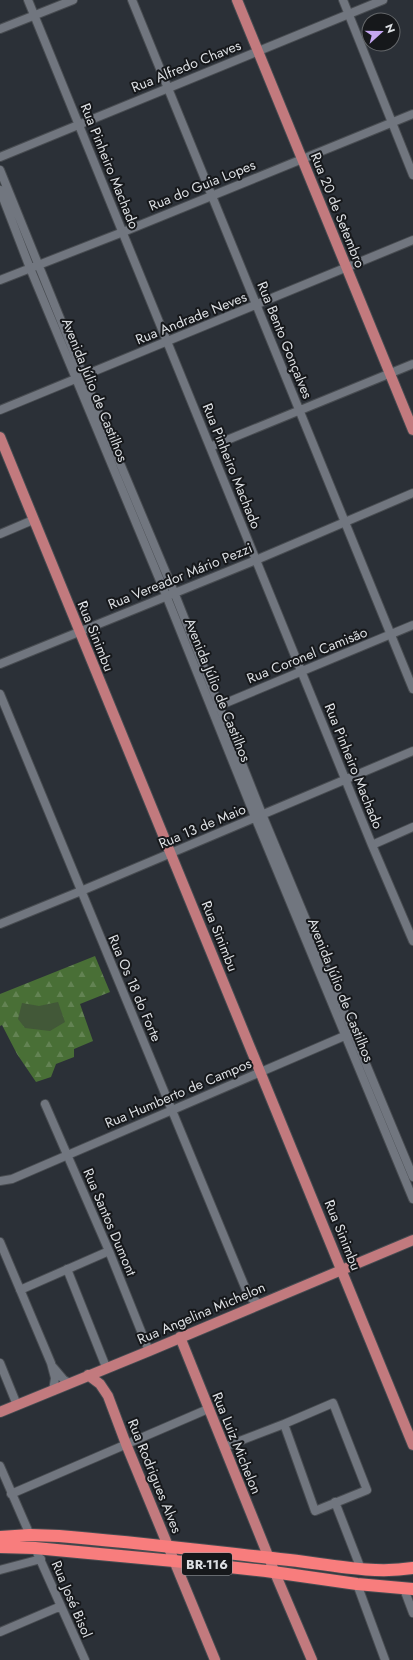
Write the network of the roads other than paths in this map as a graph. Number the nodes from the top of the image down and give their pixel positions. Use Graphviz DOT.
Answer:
graph roads {
  1 [pos="28,0"];
  2 [pos="72,0"];
  3 [pos="132,0"];
  4 [pos="237,0"];
  5 [pos="343,0"];
  6 [pos="383,0"];
  7 [pos="348,14"];
  8 [pos="34,16"];
  9 [pos="0,29"];
  10 [pos="258,51"];
  11 [pos="168,88"];
  12 [pos="413,114"];
  13 [pos="391,122"];
  14 [pos="79,124"];
  15 [pos="0,157"];
  16 [pos="302,158"];
  17 [pos="0,170"];
  18 [pos="413,175"];
  19 [pos="0,190"];
  20 [pos="212,195"];
  21 [pos="13,212"];
  22 [pos="123,232"];
  23 [pos="413,240"];
  24 [pos="34,266"];
  25 [pos="347,267"];
  26 [pos="0,280"];
  27 [pos="257,305"];
  28 [pos="167,341"];
  29 [pos="413,364"];
  30 [pos="390,374"];
  31 [pos="79,377"];
  32 [pos="0,410"];
  33 [pos="300,411"];
  34 [pos="413,430"];
  35 [pos="0,437"];
  36 [pos="210,447"];
  37 [pos="413,493"];
  38 [pos="33,520"];
  39 [pos="345,522"];
  40 [pos="0,534"];
  41 [pos="256,560"];
  42 [pos="170,594"];
  43 [pos="413,625"];
  44 [pos="79,631"];
  45 [pos="391,635"];
  46 [pos="0,664"];
  47 [pos="301,672"];
  48 [pos="413,689"];
  49 [pos="0,694"];
  50 [pos="216,707"];
  51 [pos="413,751"];
  52 [pos="345,779"];
  53 [pos="259,816"];
  54 [pos="413,827"];
  55 [pos="372,845"];
  56 [pos="170,853"];
  57 [pos="81,891"];
  58 [pos="0,924"];
  59 [pos="413,941"];
  60 [pos="354,1032"];
  61 [pos="346,1035"];
  62 [pos="261,1072"];
  63 [pos="45,1104"];
  64 [pos="172,1110"];
  65 [pos="66,1155"];
  66 [pos="413,1177"];
  67 [pos="12,1178"];
  68 [pos="0,1181"];
  69 [pos="0,1186"];
  70 [pos="413,1199"];
  71 [pos="413,1240"];
  72 [pos="0,1242"];
  73 [pos="109,1251"];
  74 [pos="67,1269"];
  75 [pos="342,1270"];
  76 [pos="20,1290"];
  77 [pos="247,1292"];
  78 [pos="260,1304"];
  79 [pos="246,1309"];
  80 [pos="180,1337"];
  81 [pos="149,1351"];
  82 [pos="0,1363"];
  83 [pos="51,1363"];
  84 [pos="106,1367"];
  85 [pos="88,1375"];
  86 [pos="70,1383"];
  87 [pos="53,1391"];
  88 [pos="18,1405"];
  89 [pos="208,1409"];
  90 [pos="0,1412"];
  91 [pos="284,1424"];
  92 [pos="126,1444"];
  93 [pos="413,1445"];
  94 [pos="224,1447"];
  95 [pos="0,1466"];
  96 [pos="11,1494"];
  97 [pos="335,1502"];
  98 [pos="30,1535"];
  99 [pos="0,1537"];
  100 [pos="0,1547"];
  101 [pos="168,1547"];
  102 [pos="38,1553"];
  103 [pos="270,1558"];
  104 [pos="174,1561"];
  105 [pos="413,1568"];
  106 [pos="361,1569"];
  107 [pos="0,1570"];
  108 [pos="275,1573"];
  109 [pos="357,1584"];
  110 [pos="408,1589"];
  111 [pos="61,1606"];
  112 [pos="413,1612"];
  113 [pos="0,1632"];
  114 [pos="85,1660"];
  115 [pos="215,1660"];
  116 [pos="312,1660"];
  117 [pos="385,1660"];
  1 -- 8 [label="street, Rua Pinheiro Machado"];
  2 -- 8 [label="street"];
  3 -- 11 [label="street, Rua Bento Gonçalves"];
  4 -- 10 [label="main road, Rua 20 de Setembro"];
  5 -- 7 [label="street"];
  6 -- 7 [label="street, Rua Alfredo Chaves"];
  7 -- 10 [label="street, Rua Alfredo Chaves"];
  7 -- 13 [label="street"];
  8 -- 9 [label="street"];
  8 -- 14 [label="street, Rua Pinheiro Machado"];
  10 -- 11 [label="street, Rua Alfredo Chaves"];
  10 -- 16 [label="main road, Rua 20 de Setembro"];
  11 -- 14 [label="street, Rua Alfredo Chaves"];
  11 -- 20 [label="street, Rua Bento Gonçalves"];
  12 -- 13 [label="street, Rua do Guia Lopes"];
  13 -- 16 [label="street, Rua do Guia Lopes"];
  13 -- 18 [label="street"];
  14 -- 15 [label="street, Rua Alfredo Chaves"];
  14 -- 22 [label="street, Rua Pinheiro Machado"];
  16 -- 20 [label="street, Rua do Guia Lopes"];
  16 -- 25 [label="main road, Rua 20 de Setembro"];
  17 -- 21 [label="street, Avenida Júlio de Castilhos"];
  19 -- 21 [label="street, Avenida Júlio de Castilhos"];
  20 -- 22 [label="street, Rua do Guia Lopes"];
  20 -- 27 [label="street, Rua Bento Gonçalves"];
  21 -- 24 [label="street, Avenida Júlio de Castilhos"];
  22 -- 24 [label="street, Rua do Guia Lopes"];
  22 -- 28 [label="street, Rua Pinheiro Machado"];
  23 -- 25 [label="street, Rua Andrade Neves"];
  24 -- 26 [label="street, Rua do Guia Lopes"];
  24 -- 31 [label="street, Avenida Júlio de Castilhos"];
  25 -- 27 [label="street, Rua Andrade Neves"];
  25 -- 30 [label="main road, Rua 20 de Setembro"];
  27 -- 28 [label="street, Rua Andrade Neves"];
  27 -- 33 [label="street, Rua Bento Gonçalves"];
  28 -- 31 [label="street, Rua Andrade Neves"];
  28 -- 36 [label="street, Rua Pinheiro Machado"];
  29 -- 30 [label="street"];
  30 -- 33 [label="street"];
  30 -- 34 [label="main road, Rua 20 de Setembro"];
  31 -- 32 [label="street, Rua Andrade Neves"];
  31 -- 42 [label="street, Avenida Júlio de Castilhos"];
  33 -- 36 [label="street"];
  33 -- 39 [label="street, Rua Bento Gonçalves"];
  35 -- 38 [label="main road, Rua Sinimbu"];
  36 -- 41 [label="street, Rua Pinheiro Machado"];
  37 -- 39 [label="street, Rua Vereador Mário Pezzi"];
  38 -- 40 [label="street"];
  38 -- 44 [label="main road, Rua Sinimbu"];
  39 -- 41 [label="street, Rua Vereador Mário Pezzi"];
  39 -- 45 [label="street, Rua Bento Gonçalves"];
  41 -- 42 [label="street, Rua Vereador Mário Pezzi"];
  41 -- 47 [label="street, Rua Pinheiro Machado"];
  42 -- 44 [label="street, Rua Vereador Mário Pezzi"];
  42 -- 50 [label="street, Avenida Júlio de Castilhos"];
  43 -- 45 [label="street, Rua Coronel Camisão"];
  44 -- 46 [label="street, Rua Vereador Mário Pezzi"];
  44 -- 56 [label="main road, Rua Sinimbu"];
  45 -- 47 [label="street, Rua Coronel Camisão"];
  45 -- 48 [label="street, Rua Bento Gonçalves"];
  47 -- 50 [label="street, Rua Coronel Camisão"];
  47 -- 52 [label="street, Rua Pinheiro Machado"];
  49 -- 57 [label="street, Rua Os 18 do Forte"];
  50 -- 53 [label="street, Avenida Júlio de Castilhos"];
  51 -- 52 [label="street, Rua 13 de Maio"];
  52 -- 53 [label="street, Rua 13 de Maio"];
  52 -- 55 [label="street, Rua Pinheiro Machado"];
  53 -- 56 [label="street, Rua 13 de Maio"];
  53 -- 60 [label="street, Avenida Júlio de Castilhos"];
  53 -- 61 [label="street, Avenida Júlio de Castilhos"];
  54 -- 55 [label="street"];
  55 -- 59 [label="street, Rua Pinheiro Machado"];
  56 -- 57 [label="street, Rua 13 de Maio"];
  56 -- 62 [label="main road, Rua Sinimbu"];
  57 -- 58 [label="street, Rua 13 de Maio"];
  57 -- 64 [label="street, Rua Os 18 do Forte"];
  60 -- 61 [label="street, Rua Humberto de Campos"];
  60 -- 66 [label="street, Avenida Júlio de Castilhos"];
  61 -- 62 [label="street, Rua Humberto de Campos"];
  61 -- 70 [label="street, Avenida Júlio de Castilhos"];
  62 -- 64 [label="street, Rua Humberto de Campos"];
  62 -- 75 [label="main road, Rua Sinimbu"];
  63 -- 65 [label="street, Rua Santos Dumont"];
  64 -- 65 [label="street, Rua Humberto de Campos"];
  64 -- 77 [label="street, Rua Os 18 do Forte"];
  65 -- 67 [label="street, Rua Humberto de Campos"];
  65 -- 73 [label="street, Rua Santos Dumont"];
  67 -- 68 [label="street, Rua Humberto de Campos"];
  67 -- 69 [label="street, Rua Humberto de Campos"];
  71 -- 75 [label="main road, Rua Angelina Michelon"];
  72 -- 76 [label="street"];
  73 -- 74 [label="street"];
  73 -- 81 [label="street, Rua Santos Dumont"];
  74 -- 76 [label="street"];
  74 -- 84 [label="street"];
  75 -- 78 [label="main road, Rua Angelina Michelon"];
  75 -- 93 [label="main road, Rua Sinimbu"];
  76 -- 83 [label="street"];
  77 -- 78 [label="street, Rua Os 18 do Forte"];
  77 -- 79 [label="street, Rua Os 18 do Forte"];
  78 -- 79 [label="main road, Rua Angelina Michelon"];
  79 -- 80 [label="main road, Rua Angelina Michelon"];
  80 -- 81 [label="main road, Rua Angelina Michelon"];
  80 -- 89 [label="main road, Rua Luiz Michelon"];
  81 -- 84 [label="main road, Rua Angelina Michelon"];
  82 -- 88 [label="street"];
  83 -- 86 [label="street"];
  83 -- 87 [label="street"];
  84 -- 85 [label="main road, Rua Angelina Michelon"];
  85 -- 86 [label="main road, Rua Angelina Michelon"];
  85 -- 92 [label="main road, Rua Rodrigues Alves"];
  86 -- 87 [label="main road, Rua Angelina Michelon"];
  87 -- 88 [label="main road, Rua Angelina Michelon"];
  88 -- 90 [label="main road, Rua Angelina Michelon"];
  89 -- 92 [label="street"];
  89 -- 94 [label="main road, Rua Luiz Michelon"];
  91 -- 94 [label="street"];
  91 -- 97 [label="street"];
  91 -- 97 [label="street"];
  92 -- 96 [label="street"];
  92 -- 101 [label="main road, Rua Rodrigues Alves"];
  94 -- 103 [label="main road, Rua Luiz Michelon"];
  95 -- 96 [label="street"];
  96 -- 98 [label="street"];
  97 -- 106 [label="street"];
  98 -- 99 [label="highway, BR-116"];
  98 -- 101 [label="highway, BR-116"];
  100 -- 102 [label="highway, BR-116"];
  101 -- 103 [label="highway, BR-116"];
  101 -- 104 [label="main road, Rua Rodrigues Alves"];
  102 -- 104 [label="highway, BR-116"];
  102 -- 107 [label="street"];
  102 -- 111 [label="street, Rua José Bisol"];
  103 -- 106 [label="highway, BR-116"];
  103 -- 108 [label="main road, Rua Luiz Michelon"];
  104 -- 108 [label="highway, BR-116"];
  104 -- 115 [label="main road, Rua Rodrigues Alves"];
  105 -- 106 [label="highway, BR-116"];
  108 -- 109 [label="highway, BR-116"];
  108 -- 116 [label="main road, Rua Luiz Michelon"];
  109 -- 110 [label="highway, BR-116"];
  109 -- 117 [label="street"];
  110 -- 112 [label="street"];
  111 -- 113 [label="street"];
  111 -- 114 [label="street, Rua José Bisol"];
}
